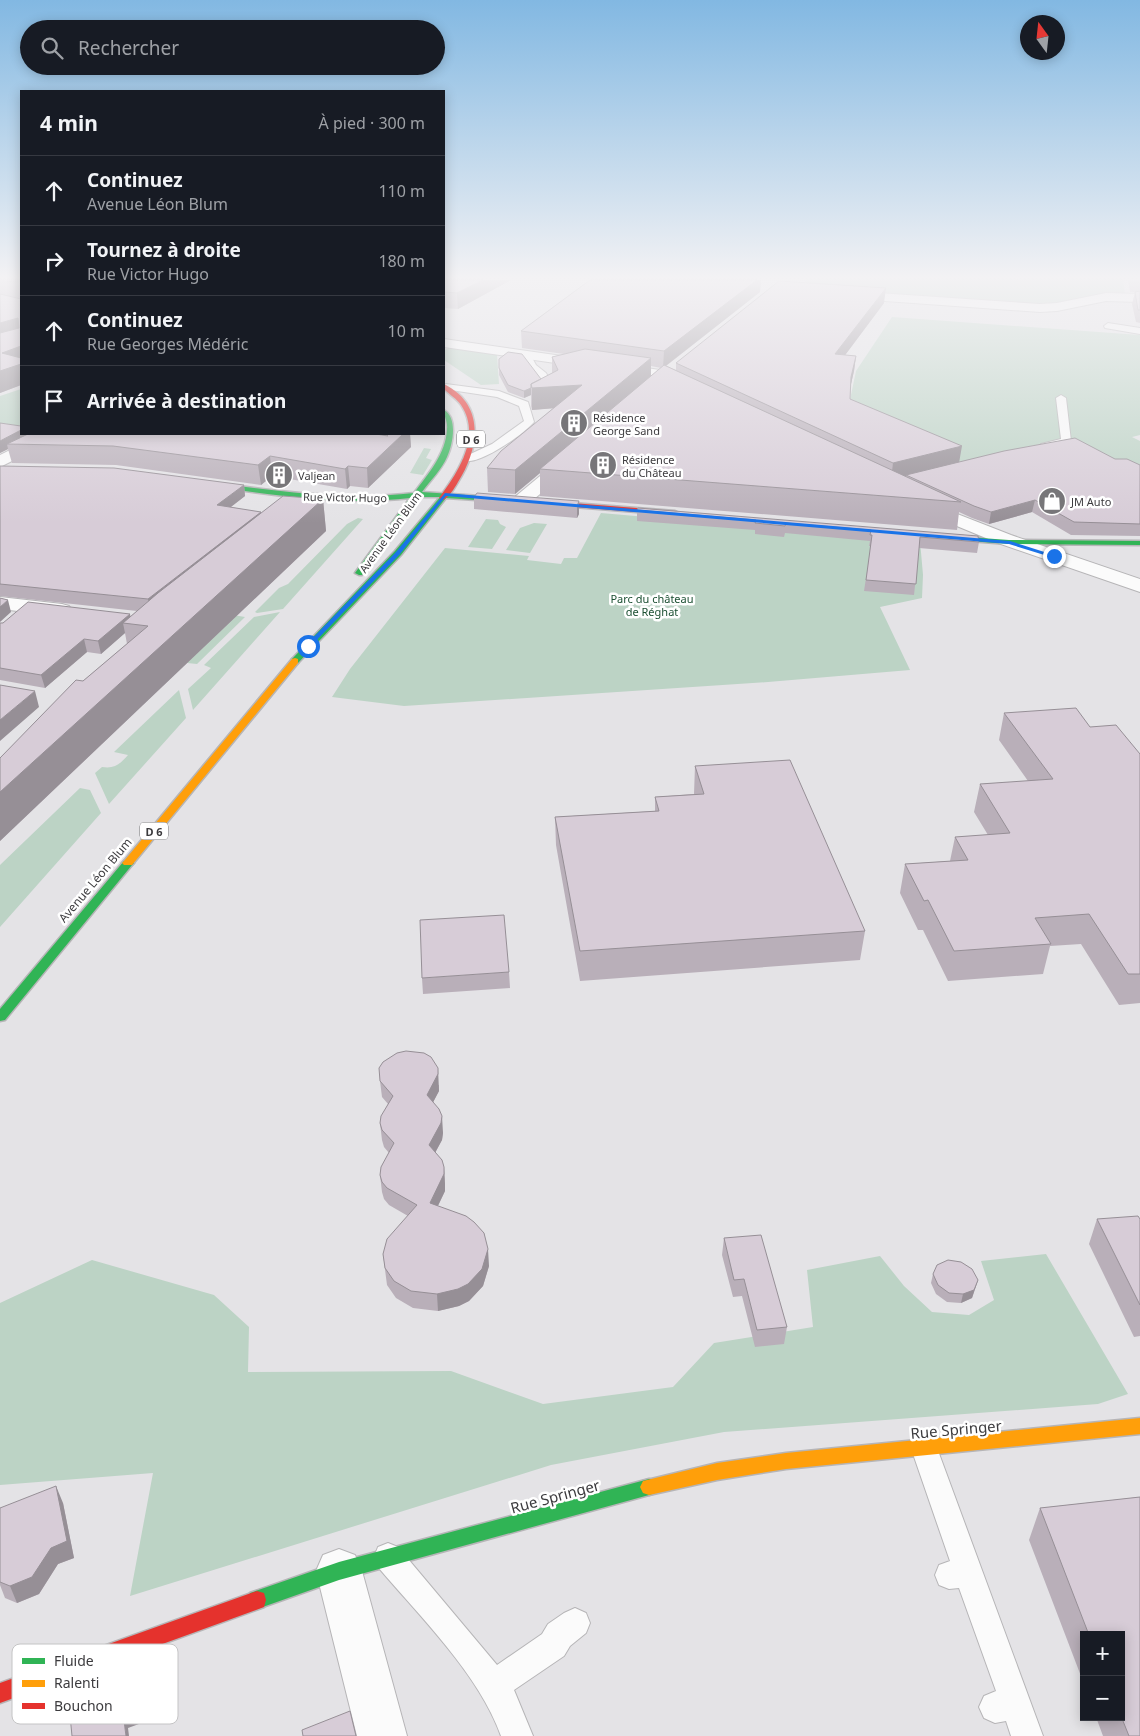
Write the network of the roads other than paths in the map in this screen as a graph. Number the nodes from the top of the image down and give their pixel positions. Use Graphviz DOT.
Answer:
graph roads {
  1 [pos="529,360"];
  2 [pos="558,360"];
  3 [pos="588,364"];
  4 [pos="679,366"];
  5 [pos="567,370"];
  6 [pos="661,381"];
  7 [pos="445,387"];
  8 [pos="678,389"];
  9 [pos="1061,398"];
  10 [pos="531,401"];
  11 [pos="445,414"];
  12 [pos="53,435"];
  13 [pos="1066,441"];
  14 [pos="1079,445"];
  15 [pos="1038,448"];
  16 [pos="578,453"];
  17 [pos="468,459"];
  18 [pos="7,466"];
  19 [pos="0,470"];
  20 [pos="199,483"];
  21 [pos="418,493"];
  22 [pos="445,495"];
  23 [pos="309,498"];
  24 [pos="522,500"];
  25 [pos="910,500"];
  26 [pos="288,514"];
  27 [pos="689,515"];
  28 [pos="926,536"];
  29 [pos="1010,542"];
  30 [pos="1140,543"];
  31 [pos="1140,586"];
  32 [pos="0,603"];
  33 [pos="78,612"];
  34 [pos="308,646"];
  35 [pos="0,1016"];
  36 [pos="1140,1426"];
  37 [pos="924,1448"];
  38 [pos="388,1556"];
  39 [pos="339,1571"];
  40 [pos="575,1623"];
  41 [pos="136,1644"];
  42 [pos="493,1686"];
  43 [pos="12,1689"];
  44 [pos="0,1693"];
  45 [pos="382,1736"];
  46 [pos="517,1736"];
  47 [pos="1027,1736"];
  1 -- 10 [label="lane"];
  2 -- 3 [label="street"];
  3 -- 5 [label="lane"];
  3 -- 6 [label="street"];
  4 -- 6 [label="street"];
  6 -- 8 [label="street"];
  7 -- 10 [label="lane"];
  7 -- 17 [label="main road, Avenue Léon Blum / D 6"];
  9 -- 13 [label="lane"];
  10 -- 17 [label="lane"];
  11 -- 21 [label="main road, Avenue Léon Blum / D 6"];
  12 -- 18 [label="street"];
  13 -- 14 [label="lane"];
  13 -- 15 [label="lane"];
  16 -- 24 [label="street"];
  17 -- 22 [label="main road, Avenue Léon Blum / D 6"];
  18 -- 19 [label="main road"];
  20 -- 23 [label="main road, Rue Victor Hugo"];
  21 -- 22 [label="main road, Rue Victor Hugo"];
  21 -- 23 [label="main road, Rue Victor Hugo"];
  21 -- 34 [label="main road, Avenue Léon Blum / D 6"];
  22 -- 24 [label="main road, Rue Victor Hugo"];
  22 -- 34 [label="main road, Avenue Léon Blum / D 6"];
  23 -- 26 [label="street"];
  24 -- 27 [label="main road, Rue Victor Hugo"];
  25 -- 29 [label="street"];
  28 -- 29 [label="main road"];
  29 -- 30 [label="main road"];
  29 -- 31 [label="street"];
  32 -- 33 [label="street"];
  34 -- 35 [label="main road, Avenue Léon Blum / D 6"];
  36 -- 37 [label="main road, Rue Springer"];
  37 -- 38 [label="main road, Rue Springer"];
  37 -- 47 [label="lane"];
  38 -- 39 [label="main road, Rue Springer"];
  38 -- 42 [label="lane"];
  39 -- 41 [label="main road, Rue Springer"];
  39 -- 45 [label="street"];
  40 -- 42 [label="lane"];
  42 -- 46 [label="lane"];
  43 -- 44 [label="main road, Rue Springer"];
}
